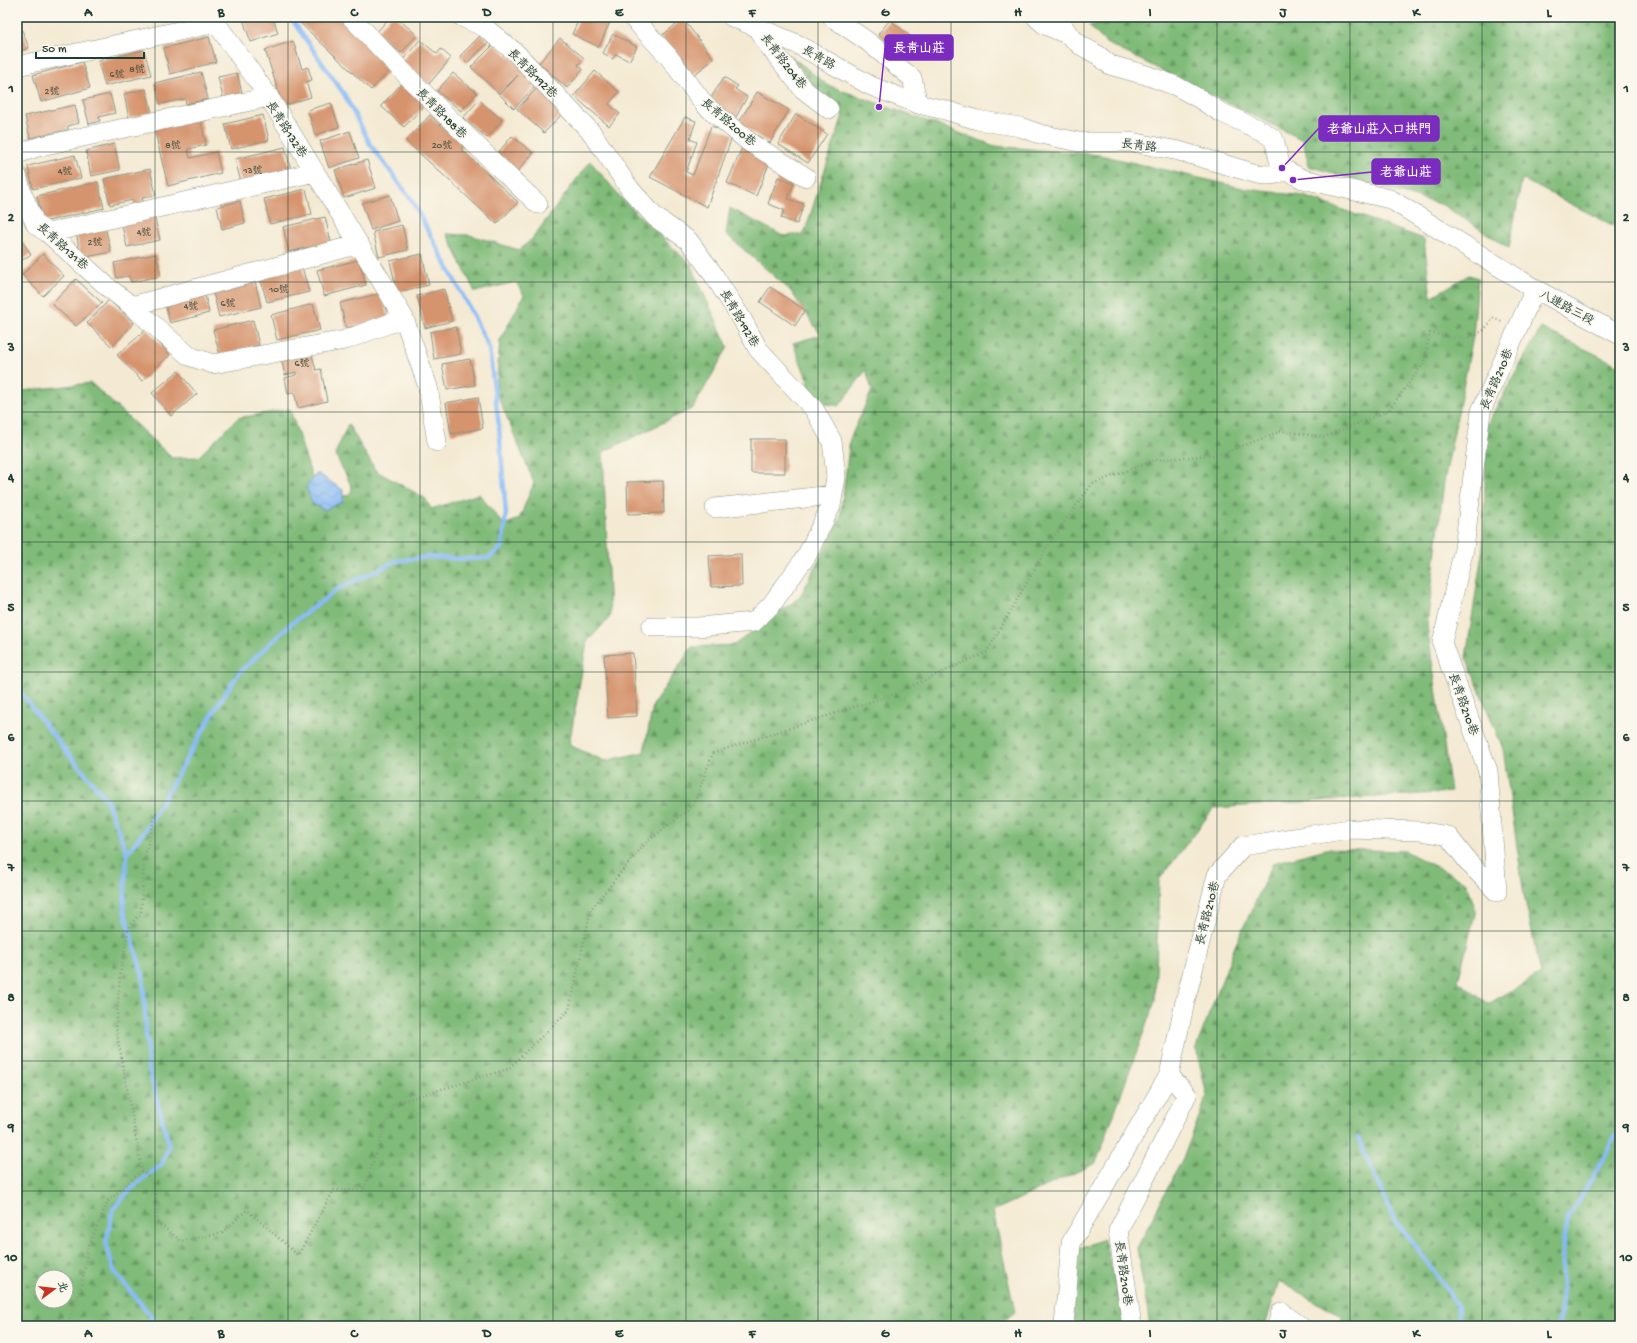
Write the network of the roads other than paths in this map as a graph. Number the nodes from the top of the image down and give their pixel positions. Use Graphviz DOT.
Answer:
graph roads {
  1 [pos="351,17"];
  2 [pos="462,17"];
  3 [pos="632,17"];
  4 [pos="732,17"];
  5 [pos="832,17"];
  6 [pos="1036,17"];
  7 [pos="1058,17"];
  8 [pos="758,28"];
  9 [pos="1069,35"];
  10 [pos="17,66"];
  11 [pos="269,97"];
  12 [pos="918,104"];
  13 [pos="829,109"];
  14 [pos="17,154"];
  15 [pos="1281,168"];
  16 [pos="315,172"];
  17 [pos="17,175"];
  18 [pos="806,177"];
  19 [pos="538,204"];
  20 [pos="48,233"];
  21 [pos="359,244"];
  22 [pos="1535,290"];
  23 [pos="132,306"];
  24 [pos="404,318"];
  25 [pos="1620,335"];
  26 [pos="437,442"];
  27 [pos="832,495"];
  28 [pos="716,508"];
  29 [pos="651,627"];
  30 [pos="1170,1075"];
  31 [pos="1064,1326"];
  32 [pos="1132,1326"];
  33 [pos="1277,1326"];
  34 [pos="1300,1326"];
  1 -- 19 [label="street, 長青路188巷"];
  2 -- 27 [label="street, 長青路192巷"];
  3 -- 18 [label="street, 長青路200巷"];
  4 -- 8 [label="street, 長青路"];
  5 -- 12 [label="street"];
  6 -- 9 [label="street"];
  7 -- 9 [label="street"];
  8 -- 12 [label="street, 長青路"];
  8 -- 13 [label="street, 長青路204巷"];
  9 -- 15 [label="street"];
  10 -- 11 [label="street"];
  11 -- 14 [label="street, 長青路132巷"];
  11 -- 16 [label="street, 長青路132巷"];
  12 -- 15 [label="street, 長青路"];
  15 -- 22 [label="street"];
  16 -- 20 [label="street"];
  16 -- 21 [label="street, 長青路132巷"];
  17 -- 20 [label="street, 長青路131巷"];
  20 -- 23 [label="street, 長青路131巷"];
  21 -- 23 [label="street"];
  21 -- 24 [label="street, 長青路132巷"];
  22 -- 25 [label="street, 八連路三段"];
  22 -- 30 [label="street, 長青路210巷"];
  23 -- 24 [label="street"];
  24 -- 26 [label="street, 長青路132巷"];
  27 -- 28 [label="street"];
  27 -- 29 [label="street, 長青路192巷"];
  30 -- 31 [label="street, 長青路210巷"];
  30 -- 32 [label="street, 長青路210巷"];
  33 -- 34 [label="street"];
}
